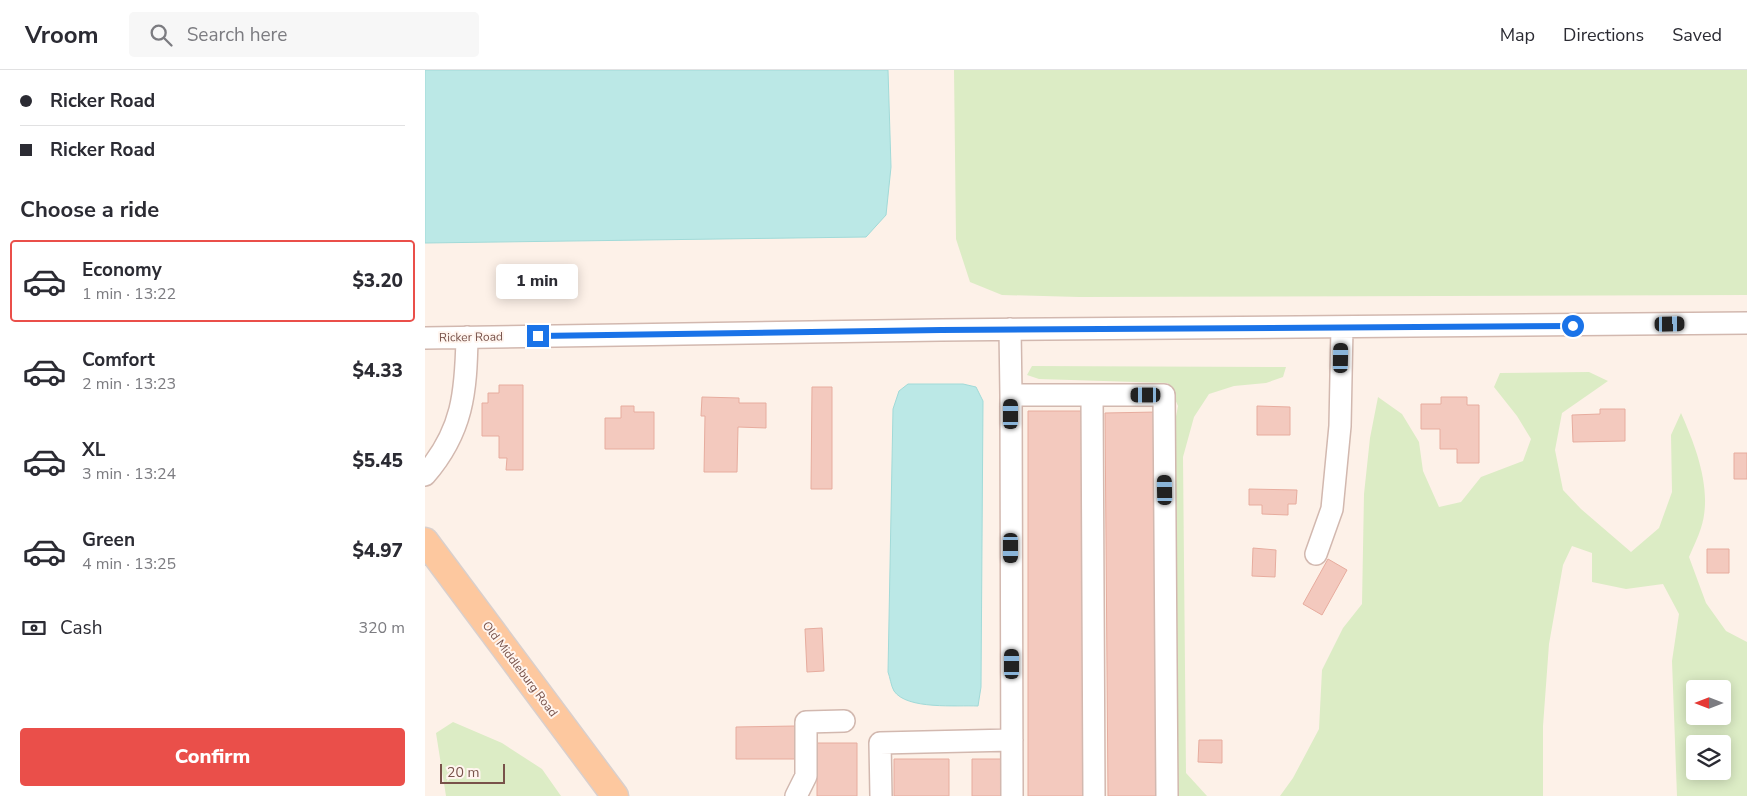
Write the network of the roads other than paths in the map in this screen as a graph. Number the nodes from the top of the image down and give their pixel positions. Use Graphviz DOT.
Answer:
graph roads {
  1 [pos="1747,323"];
  2 [pos="1342,327"];
  3 [pos="1010,330"];
  4 [pos="467,337"];
  5 [pos="425,338"];
  6 [pos="1011,395"];
  7 [pos="1092,395"];
  8 [pos="425,475"];
  9 [pos="425,541"];
  10 [pos="1316,554"];
  11 [pos="844,721"];
  12 [pos="1012,740"];
  13 [pos="615,796"];
  14 [pos="796,796"];
  15 [pos="881,796"];
  16 [pos="1012,796"];
  17 [pos="1094,796"];
  18 [pos="1167,796"];
  1 -- 2 [label="street, Ricker Road"];
  2 -- 3 [label="street, Ricker Road"];
  2 -- 10 [label="street"];
  3 -- 4 [label="street, Ricker Road"];
  3 -- 6 [label="street"];
  4 -- 5 [label="street, Ricker Road"];
  4 -- 8 [label="street"];
  6 -- 7 [label="street"];
  6 -- 12 [label="street"];
  7 -- 17 [label="street"];
  7 -- 18 [label="street"];
  9 -- 13 [label="main road, Old Middleburg Road"];
  11 -- 14 [label="street"];
  12 -- 15 [label="street"];
  12 -- 16 [label="street"];
}
